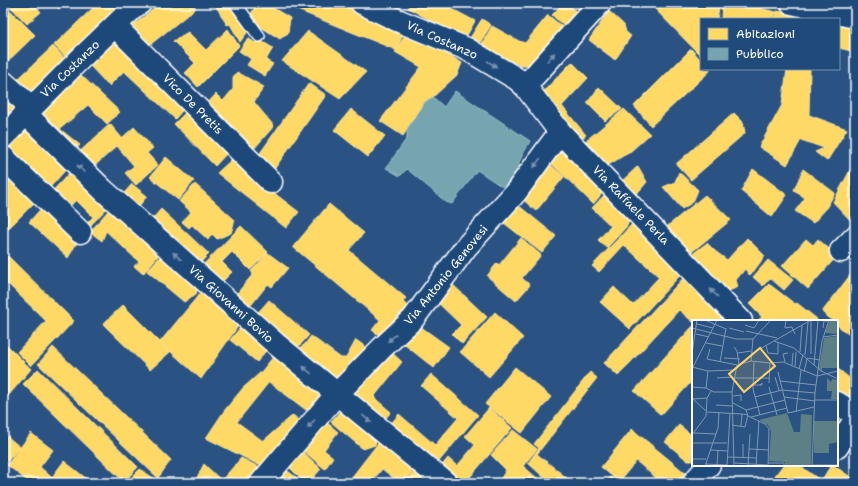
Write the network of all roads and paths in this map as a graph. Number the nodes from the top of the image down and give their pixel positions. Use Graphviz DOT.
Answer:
graph roads {
  1 [pos="235,3"];
  2 [pos="362,3"];
  3 [pos="600,3"];
  4 [pos="792,3"];
  5 [pos="135,4"];
  6 [pos="855,17"];
  7 [pos="115,26"];
  8 [pos="260,36"];
  9 [pos="3,82"];
  10 [pos="525,86"];
  11 [pos="28,110"];
  12 [pos="560,132"];
  13 [pos="3,137"];
  14 [pos="3,157"];
  15 [pos="271,182"];
  16 [pos="80,232"];
  17 [pos="740,320"];
  18 [pos="336,395"];
  19 [pos="838,404"];
  20 [pos="855,414"];
  21 [pos="855,420"];
  22 [pos="838,446"];
  23 [pos="708,466"];
  24 [pos="261,483"];
  25 [pos="446,483"];
  26 [pos="693,483"];
  1 -- 8 [label="lane"];
  2 -- 10 [label="street, Via Costanzo, one-way"];
  10 -- 3 [label="street, one-way"];
  4 -- 6 [label="street"];
  5 -- 7 [label="street, Via Costanzo"];
  7 -- 11 [label="street, Via Costanzo"];
  7 -- 15 [label="street, Vico De Pretis"];
  9 -- 11 [label="street, Via Giovanni Bovio"];
  10 -- 12 [label="street, Via Raffaele Perla"];
  11 -- 13 [label="street, Via Costanzo"];
  18 -- 11 [label="street, Via Giovanni Bovio, one-way"];
  17 -- 12 [label="street, Via Raffaele Perla, one-way"];
  12 -- 18 [label="street, Via Antonio Genovesi, one-way"];
  14 -- 16 [label="street"];
  18 -- 24 [label="street, Via Antonio Genovesi, one-way"];
  18 -- 25 [label="street, Via Giovanni Bovio, one-way"];
  19 -- 20 [label="street"];
  21 -- 22 [label="street"];
  23 -- 26 [label="street"];
}
